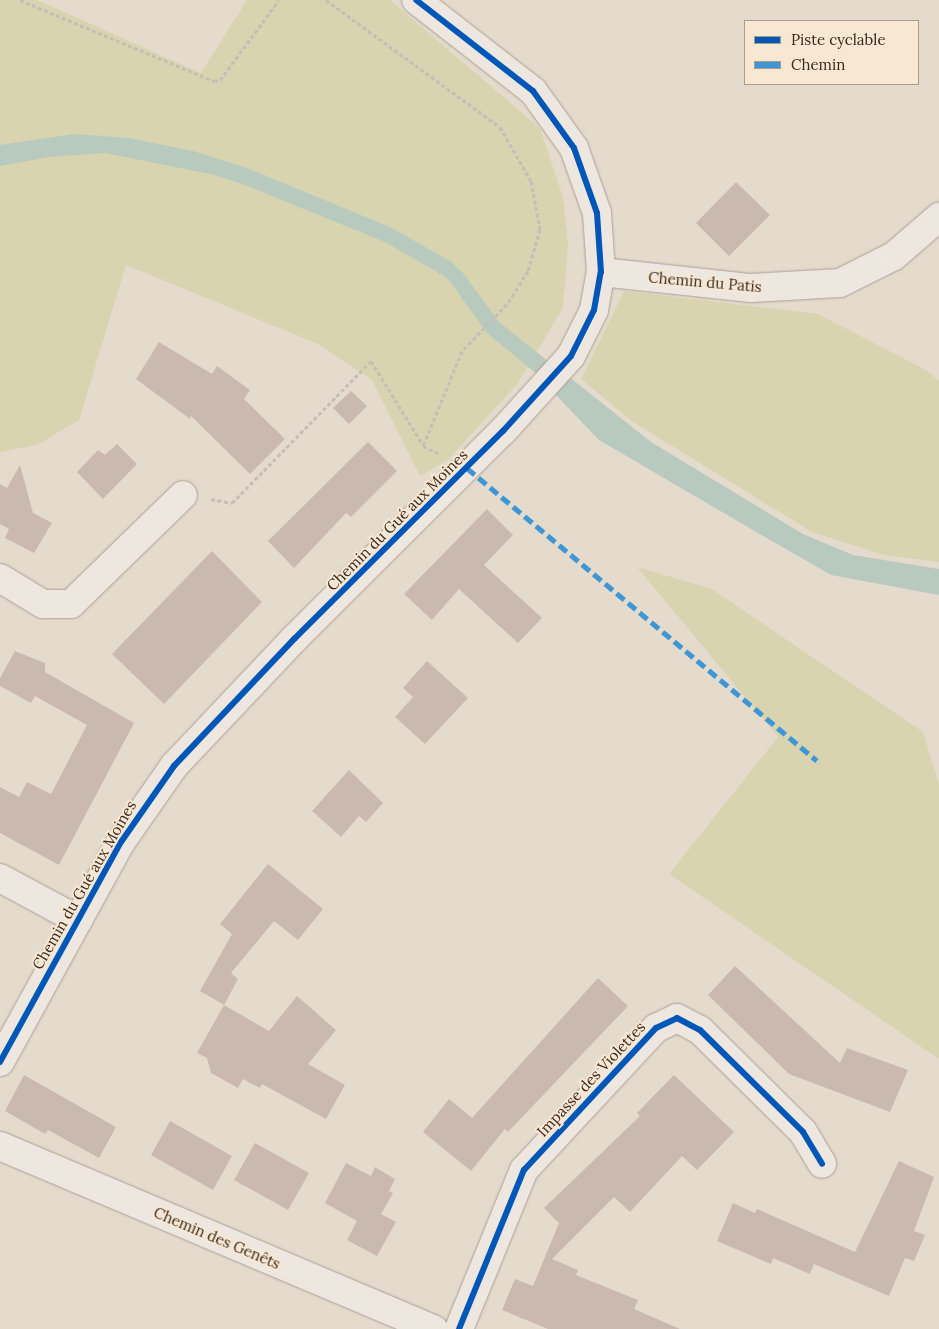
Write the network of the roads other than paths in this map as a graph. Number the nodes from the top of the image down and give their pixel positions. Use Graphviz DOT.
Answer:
graph roads {
  1 [pos="416,0"];
  2 [pos="939,218"];
  3 [pos="601,272"];
  4 [pos="183,495"];
  5 [pos="0,578"];
  6 [pos="0,878"];
  7 [pos="78,920"];
  8 [pos="0,1062"];
  9 [pos="0,1146"];
  10 [pos="822,1164"];
  11 [pos="434,1329"];
  12 [pos="460,1329"];
  1 -- 3 [label="street, Chemin du Gué aux Moines"];
  2 -- 3 [label="street, Chemin du Patis"];
  3 -- 7 [label="street, Chemin du Gué aux Moines"];
  4 -- 5 [label="street"];
  6 -- 7 [label="street"];
  7 -- 8 [label="street, Chemin du Gué aux Moines"];
  9 -- 11 [label="street, Chemin des Genêts"];
  10 -- 12 [label="street, Impasse des Violettes"];
}
